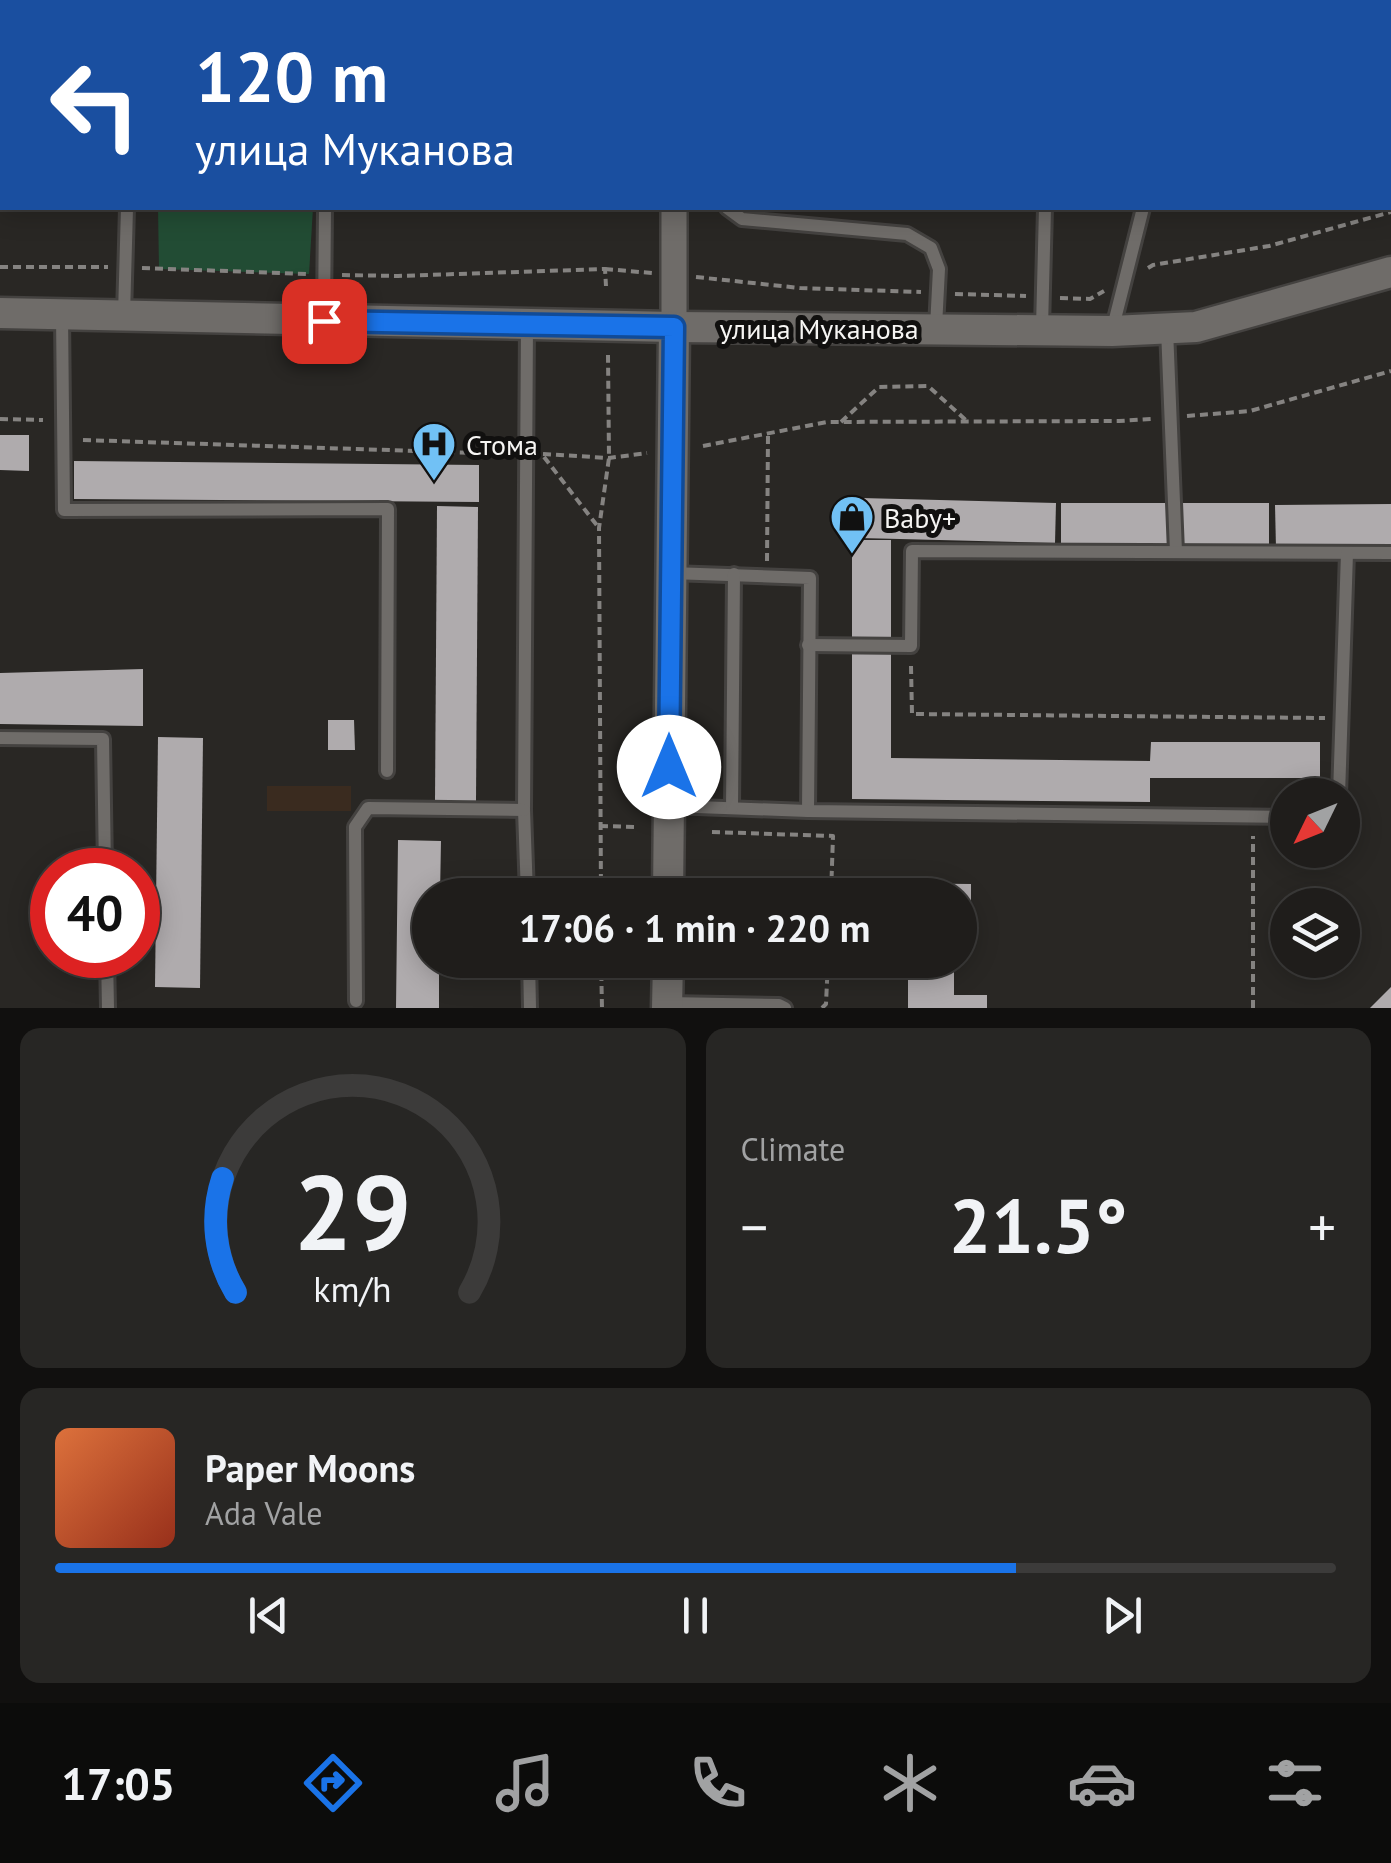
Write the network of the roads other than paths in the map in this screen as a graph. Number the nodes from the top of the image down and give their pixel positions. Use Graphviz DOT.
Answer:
graph roads {
  1 [pos="126,210"];
  2 [pos="325,210"];
  3 [pos="674,210"];
  4 [pos="730,210"];
  5 [pos="1045,210"];
  6 [pos="1142,210"];
  7 [pos="1391,272"];
  8 [pos="0,313"];
  9 [pos="62,314"];
  10 [pos="124,318"];
  11 [pos="324,321"];
  12 [pos="527,324"];
  13 [pos="674,327"];
  14 [pos="1167,328"];
  15 [pos="936,330"];
  16 [pos="1042,330"];
  17 [pos="1112,331"];
  18 [pos="1176,552"];
  19 [pos="1347,553"];
  20 [pos="1391,553"];
  21 [pos="671,573"];
  22 [pos="734,574"];
  23 [pos="808,646"];
  24 [pos="0,738"];
  25 [pos="386,770"];
  26 [pos="1340,778"];
  27 [pos="669,806"];
  28 [pos="732,808"];
  29 [pos="524,810"];
  30 [pos="808,810"];
  31 [pos="1270,816"];
  32 [pos="104,848"];
  33 [pos="526,878"];
  34 [pos="668,878"];
  35 [pos="107,978"];
  36 [pos="529,978"];
  37 [pos="668,978"];
  38 [pos="356,1000"];
  39 [pos="667,1005"];
  40 [pos="108,1008"];
  41 [pos="530,1008"];
  42 [pos="785,1008"];
  1 -- 10 [label="lane"];
  2 -- 11 [label="lane"];
  3 -- 13 [label="street"];
  4 -- 15 [label="lane"];
  5 -- 16 [label="lane"];
  6 -- 17 [label="lane"];
  7 -- 14 [label="main road, улица Муканова"];
  8 -- 9 [label="main road, улица Муканова"];
  9 -- 10 [label="main road, улица Муканова"];
  9 -- 25 [label="lane"];
  10 -- 11 [label="main road, улица Муканова"];
  11 -- 12 [label="main road, улица Муканова"];
  12 -- 13 [label="main road, улица Муканова"];
  12 -- 29 [label="lane"];
  13 -- 15 [label="main road, улица Муканова"];
  13 -- 21 [label="main road"];
  14 -- 17 [label="main road, улица Муканова"];
  14 -- 18 [label="lane"];
  15 -- 16 [label="main road, улица Муканова"];
  16 -- 17 [label="main road, улица Муканова"];
  18 -- 19 [label="lane"];
  18 -- 23 [label="lane"];
  19 -- 20 [label="lane"];
  19 -- 26 [label="lane"];
  21 -- 22 [label="lane"];
  21 -- 27 [label="main road"];
  22 -- 23 [label="lane"];
  22 -- 28 [label="lane"];
  23 -- 30 [label="lane"];
  24 -- 32 [label="lane"];
  27 -- 28 [label="lane"];
  27 -- 34 [label="main road"];
  28 -- 30 [label="lane"];
  29 -- 33 [label="lane"];
  29 -- 38 [label="lane"];
  30 -- 31 [label="lane"];
  35 -- 40 [label="lane"];
  36 -- 41 [label="lane"];
  37 -- 39 [label="main road"];
  39 -- 42 [label="lane"];
}
